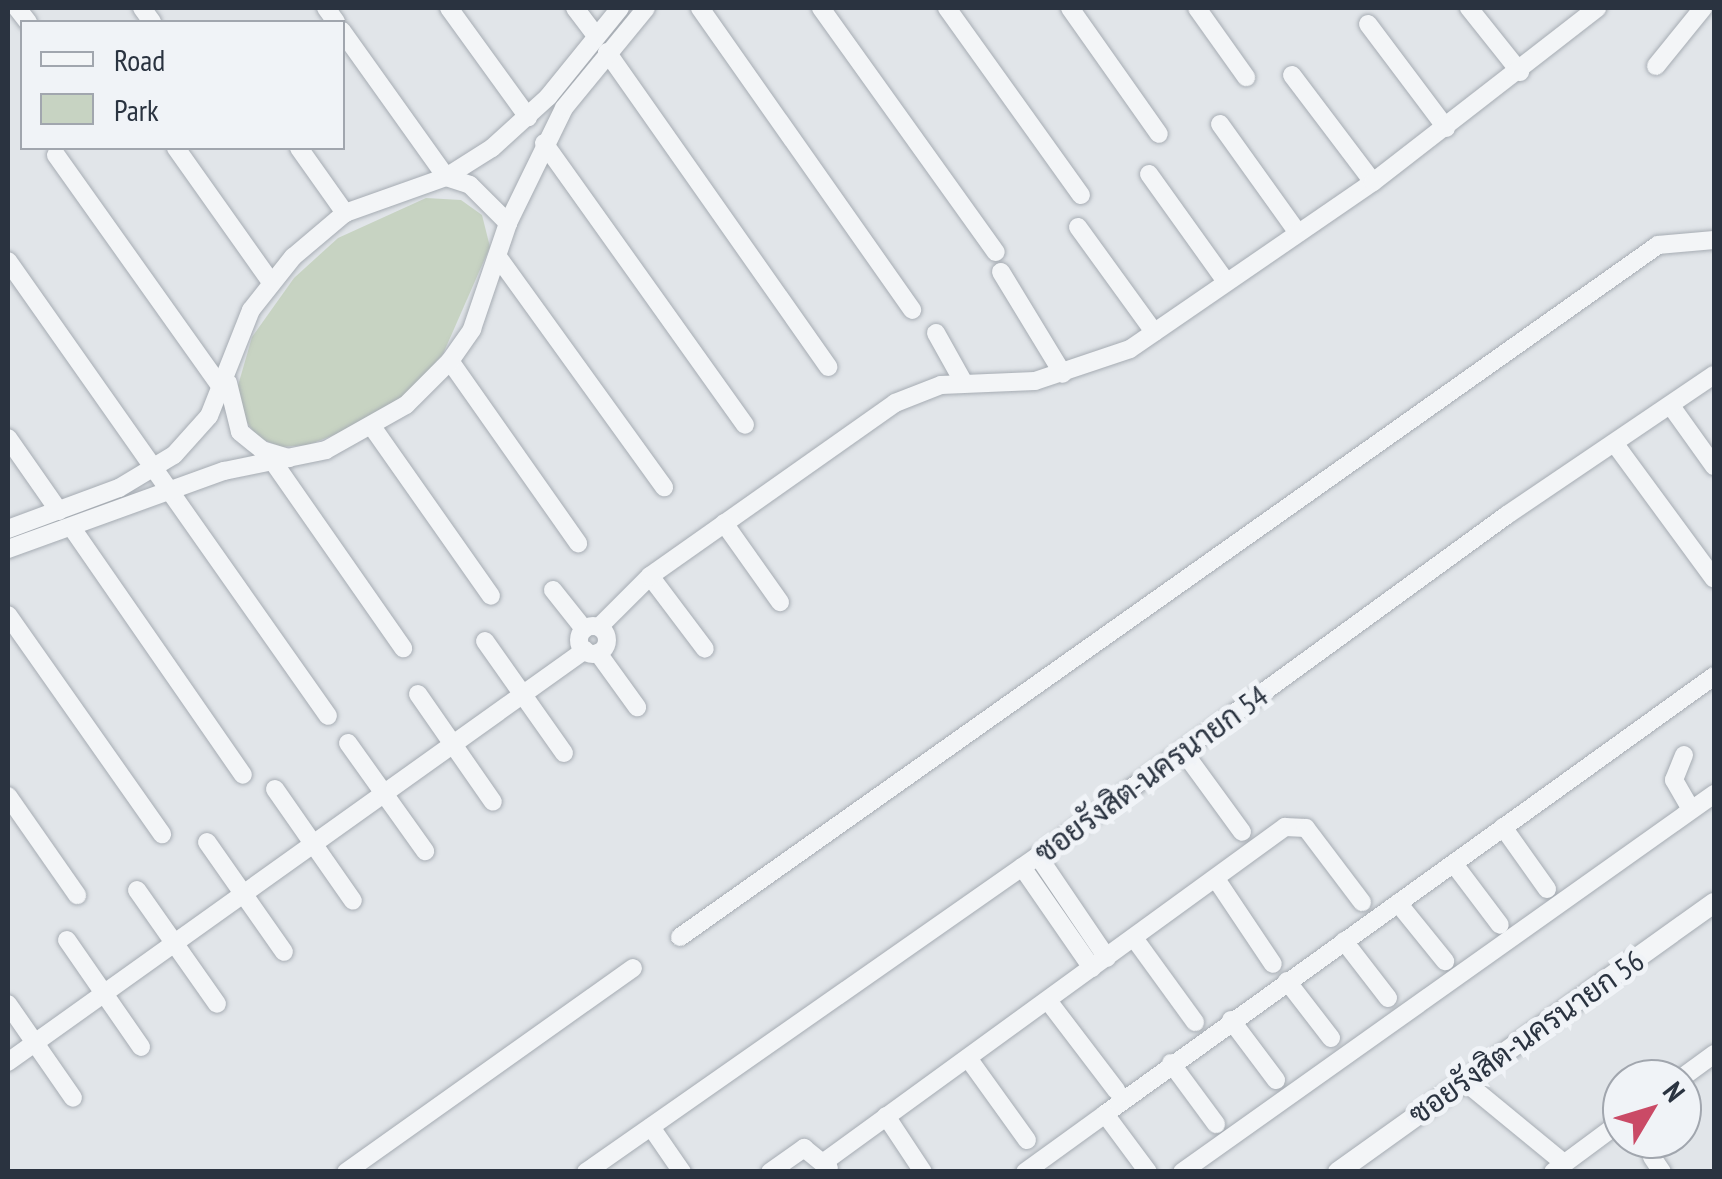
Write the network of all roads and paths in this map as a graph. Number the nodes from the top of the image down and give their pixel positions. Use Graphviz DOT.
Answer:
graph roads {
  1 [pos="449,8"];
  2 [pos="575,8"];
  3 [pos="620,8"];
  4 [pos="646,8"];
  5 [pos="700,8"];
  6 [pos="821,8"];
  7 [pos="946,8"];
  8 [pos="1070,8"];
  9 [pos="1197,8"];
  10 [pos="1469,8"];
  11 [pos="1703,8"];
  12 [pos="1591,11"];
  13 [pos="1368,24"];
  14 [pos="345,35"];
  15 [pos="601,44"];
  16 [pos="1656,66"];
  17 [pos="1520,72"];
  18 [pos="1292,75"];
  19 [pos="1246,77"];
  20 [pos="528,118"];
  21 [pos="1220,124"];
  22 [pos="1446,128"];
  23 [pos="1159,134"];
  24 [pos="544,143"];
  25 [pos="177,150"];
  26 [pos="300,150"];
  27 [pos="56,155"];
  28 [pos="1149,174"];
  29 [pos="446,177"];
  30 [pos="1373,182"];
  31 [pos="1080,195"];
  32 [pos="345,213"];
  33 [pos="508,223"];
  34 [pos="1078,227"];
  35 [pos="1296,230"];
  36 [pos="1714,240"];
  37 [pos="996,252"];
  38 [pos="498,257"];
  39 [pos="8,261"];
  40 [pos="1001,272"];
  41 [pos="1226,280"];
  42 [pos="270,281"];
  43 [pos="912,310"];
  44 [pos="1154,332"];
  45 [pos="936,334"];
  46 [pos="450,361"];
  47 [pos="828,367"];
  48 [pos="1063,374"];
  49 [pos="1714,375"];
  50 [pos="225,383"];
  51 [pos="964,383"];
  52 [pos="1672,406"];
  53 [pos="745,425"];
  54 [pos="373,428"];
  55 [pos="8,438"];
  56 [pos="1615,444"];
  57 [pos="282,460"];
  58 [pos="1714,466"];
  59 [pos="154,470"];
  60 [pos="664,487"];
  61 [pos="168,489"];
  62 [pos="59,510"];
  63 [pos="724,523"];
  64 [pos="72,528"];
  65 [pos="8,529"];
  66 [pos="578,543"];
  67 [pos="8,549"];
  68 [pos="650,576"];
  69 [pos="1714,579"];
  70 [pos="553,590"];
  71 [pos="490,596"];
  72 [pos="780,602"];
  73 [pos="8,615"];
  74 [pos="592,628"];
  75 [pos="485,641"];
  76 [pos="403,648"];
  77 [pos="705,649"];
  78 [pos="591,652"];
  79 [pos="1714,676"];
  80 [pos="418,694"];
  81 [pos="524,696"];
  82 [pos="637,708"];
  83 [pos="328,716"];
  84 [pos="348,742"];
  85 [pos="455,747"];
  86 [pos="1183,751"];
  87 [pos="564,753"];
  88 [pos="1684,755"];
  89 [pos="243,775"];
  90 [pos="275,789"];
  91 [pos="1714,794"];
  92 [pos="8,796"];
  93 [pos="386,796"];
  94 [pos="493,802"];
  95 [pos="1691,810"];
  96 [pos="1503,827"];
  97 [pos="1242,832"];
  98 [pos="162,834"];
  99 [pos="207,842"];
  100 [pos="314,846"];
  101 [pos="424,851"];
  102 [pos="1030,861"];
  103 [pos="1454,864"];
  104 [pos="1216,879"];
  105 [pos="1547,888"];
  106 [pos="137,890"];
  107 [pos="77,895"];
  108 [pos="244,895"];
  109 [pos="352,901"];
  110 [pos="1362,902"];
  111 [pos="1398,903"];
  112 [pos="1714,903"];
  113 [pos="1500,924"];
  114 [pos="680,936"];
  115 [pos="1134,938"];
  116 [pos="66,940"];
  117 [pos="1344,941"];
  118 [pos="175,944"];
  119 [pos="284,952"];
  120 [pos="1444,961"];
  121 [pos="1100,963"];
  122 [pos="1273,964"];
  123 [pos="633,968"];
  124 [pos="1288,981"];
  125 [pos="104,994"];
  126 [pos="1388,998"];
  127 [pos="1049,1002"];
  128 [pos="8,1004"];
  129 [pos="217,1004"];
  130 [pos="1231,1020"];
  131 [pos="1195,1022"];
  132 [pos="1332,1038"];
  133 [pos="34,1043"];
  134 [pos="142,1047"];
  135 [pos="968,1058"];
  136 [pos="8,1062"];
  137 [pos="1171,1063"];
  138 [pos="1276,1080"];
  139 [pos="1464,1081"];
  140 [pos="1116,1090"];
  141 [pos="73,1098"];
  142 [pos="1105,1114"];
  143 [pos="886,1116"];
  144 [pos="1216,1124"];
  145 [pos="652,1128"];
  146 [pos="1602,1135"];
  147 [pos="1027,1140"];
  148 [pos="828,1167"];
  149 [pos="1558,1167"];
  150 [pos="346,1172"];
  151 [pos="586,1172"];
  152 [pos="682,1172"];
  153 [pos="770,1172"];
  154 [pos="923,1172"];
  155 [pos="1025,1172"];
  156 [pos="1148,1172"];
  157 [pos="1182,1172"];
  158 [pos="1338,1172"];
  1 -- 20 [label="street"];
  2 -- 15 [label="street"];
  3 -- 15 [label="street"];
  4 -- 15 [label="street"];
  5 -- 43 [label="street"];
  6 -- 37 [label="street"];
  7 -- 31 [label="street"];
  8 -- 23 [label="street"];
  9 -- 19 [label="street"];
  10 -- 17 [label="street"];
  11 -- 16 [label="street"];
  12 -- 17 [label="street"];
  13 -- 22 [label="street"];
  14 -- 29 [label="street"];
  15 -- 20 [label="street"];
  15 -- 24 [label="street"];
  15 -- 47 [label="street"];
  17 -- 22 [label="street"];
  18 -- 30 [label="street"];
  20 -- 29 [label="street"];
  21 -- 35 [label="street"];
  22 -- 30 [label="street"];
  24 -- 33 [label="street"];
  24 -- 53 [label="street"];
  25 -- 42 [label="street"];
  26 -- 32 [label="street"];
  27 -- 50 [label="street"];
  28 -- 41 [label="street"];
  29 -- 32 [label="street"];
  29 -- 33 [label="street"];
  30 -- 35 [label="street"];
  32 -- 42 [label="street"];
  33 -- 38 [label="street"];
  34 -- 44 [label="street"];
  35 -- 41 [label="street"];
  36 -- 114 [label="street"];
  38 -- 46 [label="street"];
  38 -- 60 [label="street"];
  39 -- 59 [label="street"];
  40 -- 48 [label="street"];
  41 -- 44 [label="street"];
  42 -- 50 [label="street"];
  44 -- 48 [label="street"];
  45 -- 51 [label="street"];
  46 -- 54 [label="street"];
  46 -- 66 [label="street"];
  48 -- 51 [label="street"];
  49 -- 52 [label="street, ซอยรังสิต-นครนายก 54"];
  50 -- 57 [label="street"];
  50 -- 59 [label="street"];
  51 -- 63 [label="street"];
  52 -- 56 [label="street, ซอยรังสิต-นครนายก 54"];
  52 -- 58 [label="street"];
  54 -- 57 [label="street"];
  54 -- 71 [label="street"];
  55 -- 62 [label="street"];
  56 -- 69 [label="street"];
  56 -- 86 [label="street, ซอยรังสิต-นครนายก 54"];
  57 -- 61 [label="street"];
  57 -- 76 [label="street"];
  59 -- 61 [label="street"];
  59 -- 62 [label="street"];
  61 -- 64 [label="street"];
  61 -- 83 [label="street"];
  62 -- 65 [label="street"];
  63 -- 68 [label="street"];
  63 -- 72 [label="street"];
  64 -- 67 [label="street"];
  64 -- 89 [label="street"];
  68 -- 74 [label="street"];
  68 -- 77 [label="street"];
  70 -- 74 [label="street"];
  73 -- 98 [label="street"];
  74 -- 78 [label="street"];
  75 -- 81 [label="street"];
  78 -- 81 [label="street"];
  78 -- 82 [label="street"];
  79 -- 96 [label="street"];
  80 -- 85 [label="street"];
  81 -- 85 [label="street"];
  81 -- 87 [label="street"];
  84 -- 93 [label="street"];
  85 -- 93 [label="street"];
  85 -- 94 [label="street"];
  86 -- 97 [label="street"];
  86 -- 102 [label="street, ซอยรังสิต-นครนายก 54"];
  88 -- 95 [label="street"];
  90 -- 100 [label="street"];
  91 -- 95 [label="street"];
  92 -- 107 [label="street"];
  93 -- 100 [label="street"];
  93 -- 101 [label="street"];
  95 -- 157 [label="street"];
  96 -- 103 [label="street"];
  96 -- 105 [label="street"];
  99 -- 108 [label="street"];
  100 -- 108 [label="street"];
  100 -- 109 [label="street"];
  102 -- 121 [label="street"];
  102 -- 145 [label="street, ซอยรังสิต-นครนายก 54"];
  103 -- 111 [label="street"];
  103 -- 113 [label="street"];
  104 -- 110 [label="street"];
  104 -- 115 [label="street"];
  104 -- 122 [label="street"];
  106 -- 118 [label="street"];
  108 -- 118 [label="street"];
  108 -- 119 [label="street"];
  111 -- 117 [label="street"];
  111 -- 120 [label="street"];
  112 -- 139 [label="street, ซอยรังสิต-นครนายก 56"];
  115 -- 121 [label="street"];
  115 -- 131 [label="street"];
  116 -- 125 [label="street"];
  117 -- 124 [label="street"];
  117 -- 126 [label="street"];
  118 -- 125 [label="street"];
  118 -- 129 [label="street"];
  121 -- 127 [label="street"];
  123 -- 150 [label="street"];
  124 -- 130 [label="street"];
  124 -- 132 [label="street"];
  125 -- 133 [label="street"];
  125 -- 134 [label="street"];
  127 -- 135 [label="street"];
  127 -- 140 [label="street"];
  128 -- 133 [label="street"];
  130 -- 137 [label="street"];
  130 -- 138 [label="street"];
  133 -- 136 [label="street"];
  133 -- 141 [label="street"];
  135 -- 143 [label="street"];
  135 -- 147 [label="street"];
  137 -- 142 [label="street"];
  137 -- 144 [label="street"];
  139 -- 149 [label="street"];
  139 -- 158 [label="street, ซอยรังสิต-นครนายก 56"];
  142 -- 155 [label="street"];
  142 -- 156 [label="street"];
  143 -- 148 [label="street"];
  143 -- 154 [label="street"];
  145 -- 151 [label="street, ซอยรังสิต-นครนายก 54"];
  145 -- 152 [label="street"];
  146 -- 149 [label="street"];
  148 -- 153 [label="street"];
}
